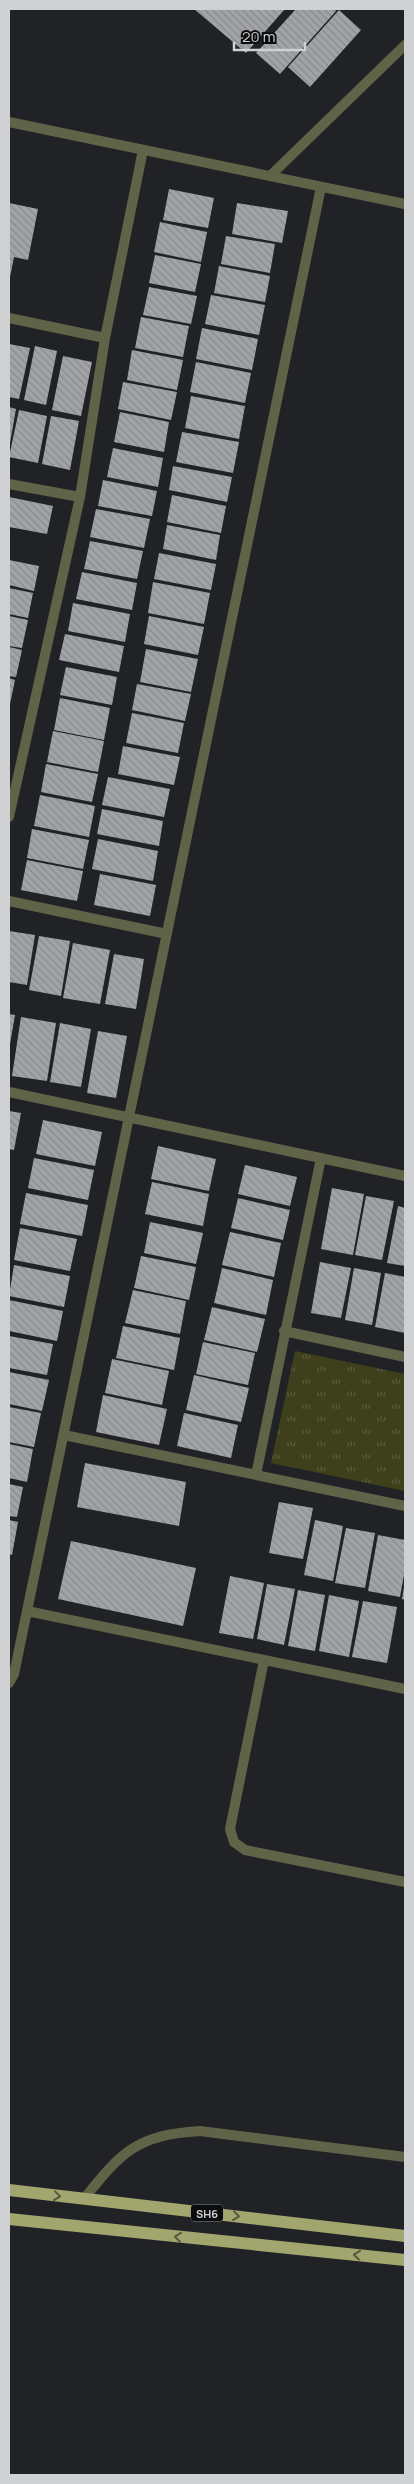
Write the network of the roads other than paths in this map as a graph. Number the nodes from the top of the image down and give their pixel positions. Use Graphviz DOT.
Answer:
graph roads {
  1 [pos="405,45"];
  2 [pos="9,122"];
  3 [pos="144,150"];
  4 [pos="270,176"];
  5 [pos="321,187"];
  6 [pos="405,204"];
  7 [pos="9,318"];
  8 [pos="105,338"];
  9 [pos="9,484"];
  10 [pos="80,497"];
  11 [pos="9,817"];
  12 [pos="9,901"];
  13 [pos="167,934"];
  14 [pos="9,1092"];
  15 [pos="129,1118"];
  16 [pos="321,1158"];
  17 [pos="405,1176"];
  18 [pos="284,1331"];
  19 [pos="405,1357"];
  20 [pos="64,1435"];
  21 [pos="256,1475"];
  22 [pos="405,1506"];
  23 [pos="28,1611"];
  24 [pos="264,1660"];
  25 [pos="9,1683"];
  26 [pos="405,1690"];
  27 [pos="405,1882"];
  28 [pos="405,2157"];
  29 [pos="9,2190"];
  30 [pos="84,2199"];
  31 [pos="9,2219"];
  32 [pos="405,2236"];
  33 [pos="405,2260"];
  1 -- 4 [label="street"];
  2 -- 3 [label="street"];
  3 -- 4 [label="street"];
  3 -- 8 [label="street"];
  4 -- 5 [label="street"];
  5 -- 6 [label="street"];
  5 -- 13 [label="street"];
  7 -- 8 [label="street"];
  8 -- 10 [label="street"];
  9 -- 10 [label="street"];
  10 -- 11 [label="street"];
  12 -- 13 [label="street"];
  13 -- 15 [label="street"];
  14 -- 15 [label="street"];
  15 -- 16 [label="street"];
  15 -- 20 [label="street"];
  16 -- 17 [label="street"];
  16 -- 18 [label="street"];
  18 -- 19 [label="street"];
  18 -- 21 [label="street"];
  20 -- 21 [label="street"];
  20 -- 23 [label="street"];
  21 -- 22 [label="street"];
  23 -- 24 [label="street"];
  23 -- 25 [label="street"];
  24 -- 26 [label="street"];
  24 -- 27 [label="street"];
  28 -- 30 [label="street"];
  29 -- 30 [label="main road, SH6, one-way"];
  30 -- 32 [label="main road, SH6, one-way"];
  33 -- 31 [label="main road, SH6, one-way"];
}
